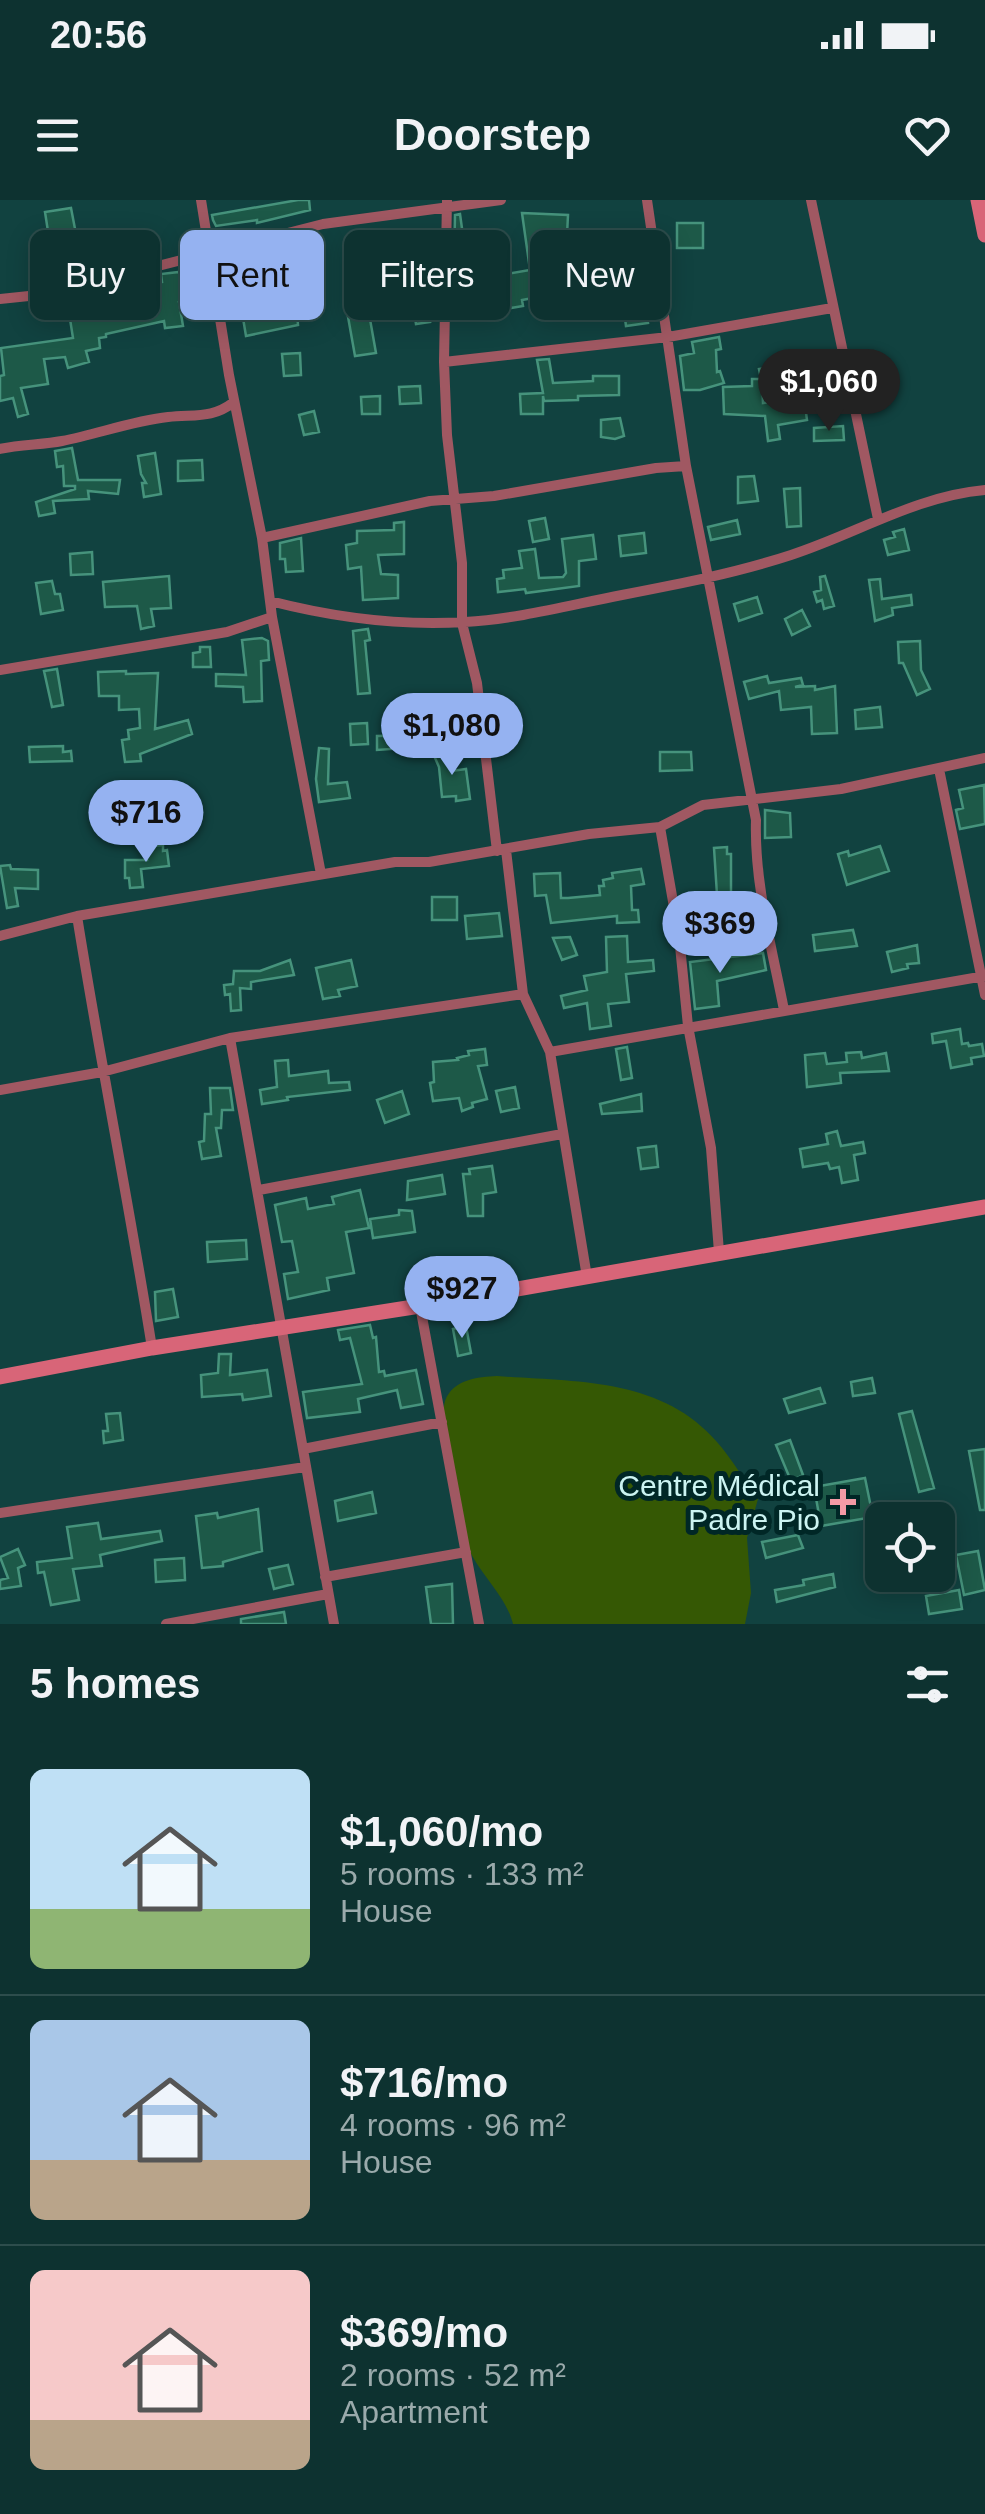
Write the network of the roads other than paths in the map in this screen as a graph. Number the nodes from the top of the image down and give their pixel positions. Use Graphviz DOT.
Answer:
graph roads {
  1 [pos="201,200"];
  2 [pos="501,200"];
  3 [pos="647,200"];
  4 [pos="811,200"];
  5 [pos="978,200"];
  6 [pos="446,205"];
  7 [pos="206,230"];
  8 [pos="300,230"];
  9 [pos="985,235"];
  10 [pos="180,261"];
  11 [pos="0,299"];
  12 [pos="832,308"];
  13 [pos="221,320"];
  14 [pos="668,337"];
  15 [pos="444,362"];
  16 [pos="234,402"];
  17 [pos="0,449"];
  18 [pos="686,466"];
  19 [pos="985,490"];
  20 [pos="456,499"];
  21 [pos="878,519"];
  22 [pos="262,538"];
  23 [pos="710,578"];
  24 [pos="270,601"];
  25 [pos="272,617"];
  26 [pos="462,623"];
  27 [pos="0,670"];
  28 [pos="985,758"];
  29 [pos="939,769"];
  30 [pos="750,802"];
  31 [pos="660,826"];
  32 [pos="502,850"];
  33 [pos="320,874"];
  34 [pos="78,916"];
  35 [pos="0,936"];
  36 [pos="984,977"];
  37 [pos="523,994"];
  38 [pos="985,995"];
  39 [pos="784,1010"];
  40 [pos="688,1026"];
  41 [pos="230,1038"];
  42 [pos="550,1052"];
  43 [pos="102,1072"];
  44 [pos="0,1090"];
  45 [pos="562,1134"];
  46 [pos="259,1190"];
  47 [pos="985,1207"];
  48 [pos="719,1252"];
  49 [pos="587,1277"];
  50 [pos="420,1306"];
  51 [pos="283,1327"];
  52 [pos="152,1348"];
  53 [pos="0,1377"];
  54 [pos="442,1422"];
  55 [pos="303,1450"];
  56 [pos="306,1467"];
  57 [pos="0,1513"];
  58 [pos="466,1552"];
  59 [pos="326,1576"];
  60 [pos="328,1594"];
  61 [pos="166,1624"];
  62 [pos="334,1624"];
  63 [pos="479,1624"];
  1 -- 7 [label="street"];
  2 -- 6 [label="street"];
  3 -- 14 [label="street"];
  4 -- 12 [label="street"];
  5 -- 9 [label="street"];
  6 -- 8 [label="street"];
  6 -- 15 [label="street"];
  10 -- 11 [label="street"];
  12 -- 14 [label="street"];
  12 -- 21 [label="street"];
  13 -- 16 [label="street"];
  14 -- 15 [label="street"];
  14 -- 18 [label="street"];
  15 -- 20 [label="street"];
  16 -- 17 [label="street"];
  16 -- 22 [label="street"];
  18 -- 20 [label="street"];
  18 -- 23 [label="street"];
  19 -- 21 [label="street"];
  20 -- 22 [label="street"];
  20 -- 26 [label="street"];
  21 -- 23 [label="street"];
  22 -- 24 [label="street"];
  23 -- 26 [label="street"];
  23 -- 30 [label="street"];
  24 -- 25 [label="street"];
  24 -- 26 [label="street"];
  25 -- 27 [label="street"];
  25 -- 33 [label="street"];
  26 -- 32 [label="street"];
  28 -- 29 [label="street"];
  29 -- 30 [label="street"];
  29 -- 36 [label="street"];
  30 -- 31 [label="street"];
  30 -- 39 [label="street"];
  31 -- 32 [label="street"];
  31 -- 40 [label="street"];
  32 -- 33 [label="street"];
  32 -- 37 [label="street"];
  33 -- 34 [label="street"];
  34 -- 35 [label="street"];
  34 -- 43 [label="street"];
  36 -- 38 [label="street"];
  36 -- 39 [label="street"];
  37 -- 41 [label="street"];
  37 -- 42 [label="street"];
  39 -- 40 [label="street"];
  40 -- 42 [label="street"];
  40 -- 48 [label="street"];
  41 -- 43 [label="street"];
  41 -- 46 [label="street"];
  42 -- 45 [label="street"];
  43 -- 44 [label="street"];
  43 -- 52 [label="street"];
  45 -- 46 [label="street"];
  45 -- 49 [label="street"];
  46 -- 51 [label="street"];
  47 -- 48 [label="street"];
  48 -- 49 [label="street"];
  49 -- 50 [label="street"];
  50 -- 51 [label="street"];
  50 -- 54 [label="street"];
  51 -- 52 [label="street"];
  51 -- 55 [label="street"];
  52 -- 53 [label="street"];
  54 -- 55 [label="street"];
  54 -- 58 [label="street"];
  55 -- 56 [label="street"];
  56 -- 57 [label="street"];
  56 -- 59 [label="street"];
  58 -- 59 [label="street"];
  58 -- 63 [label="street"];
  59 -- 60 [label="street"];
  60 -- 61 [label="street"];
  60 -- 62 [label="street"];
}
